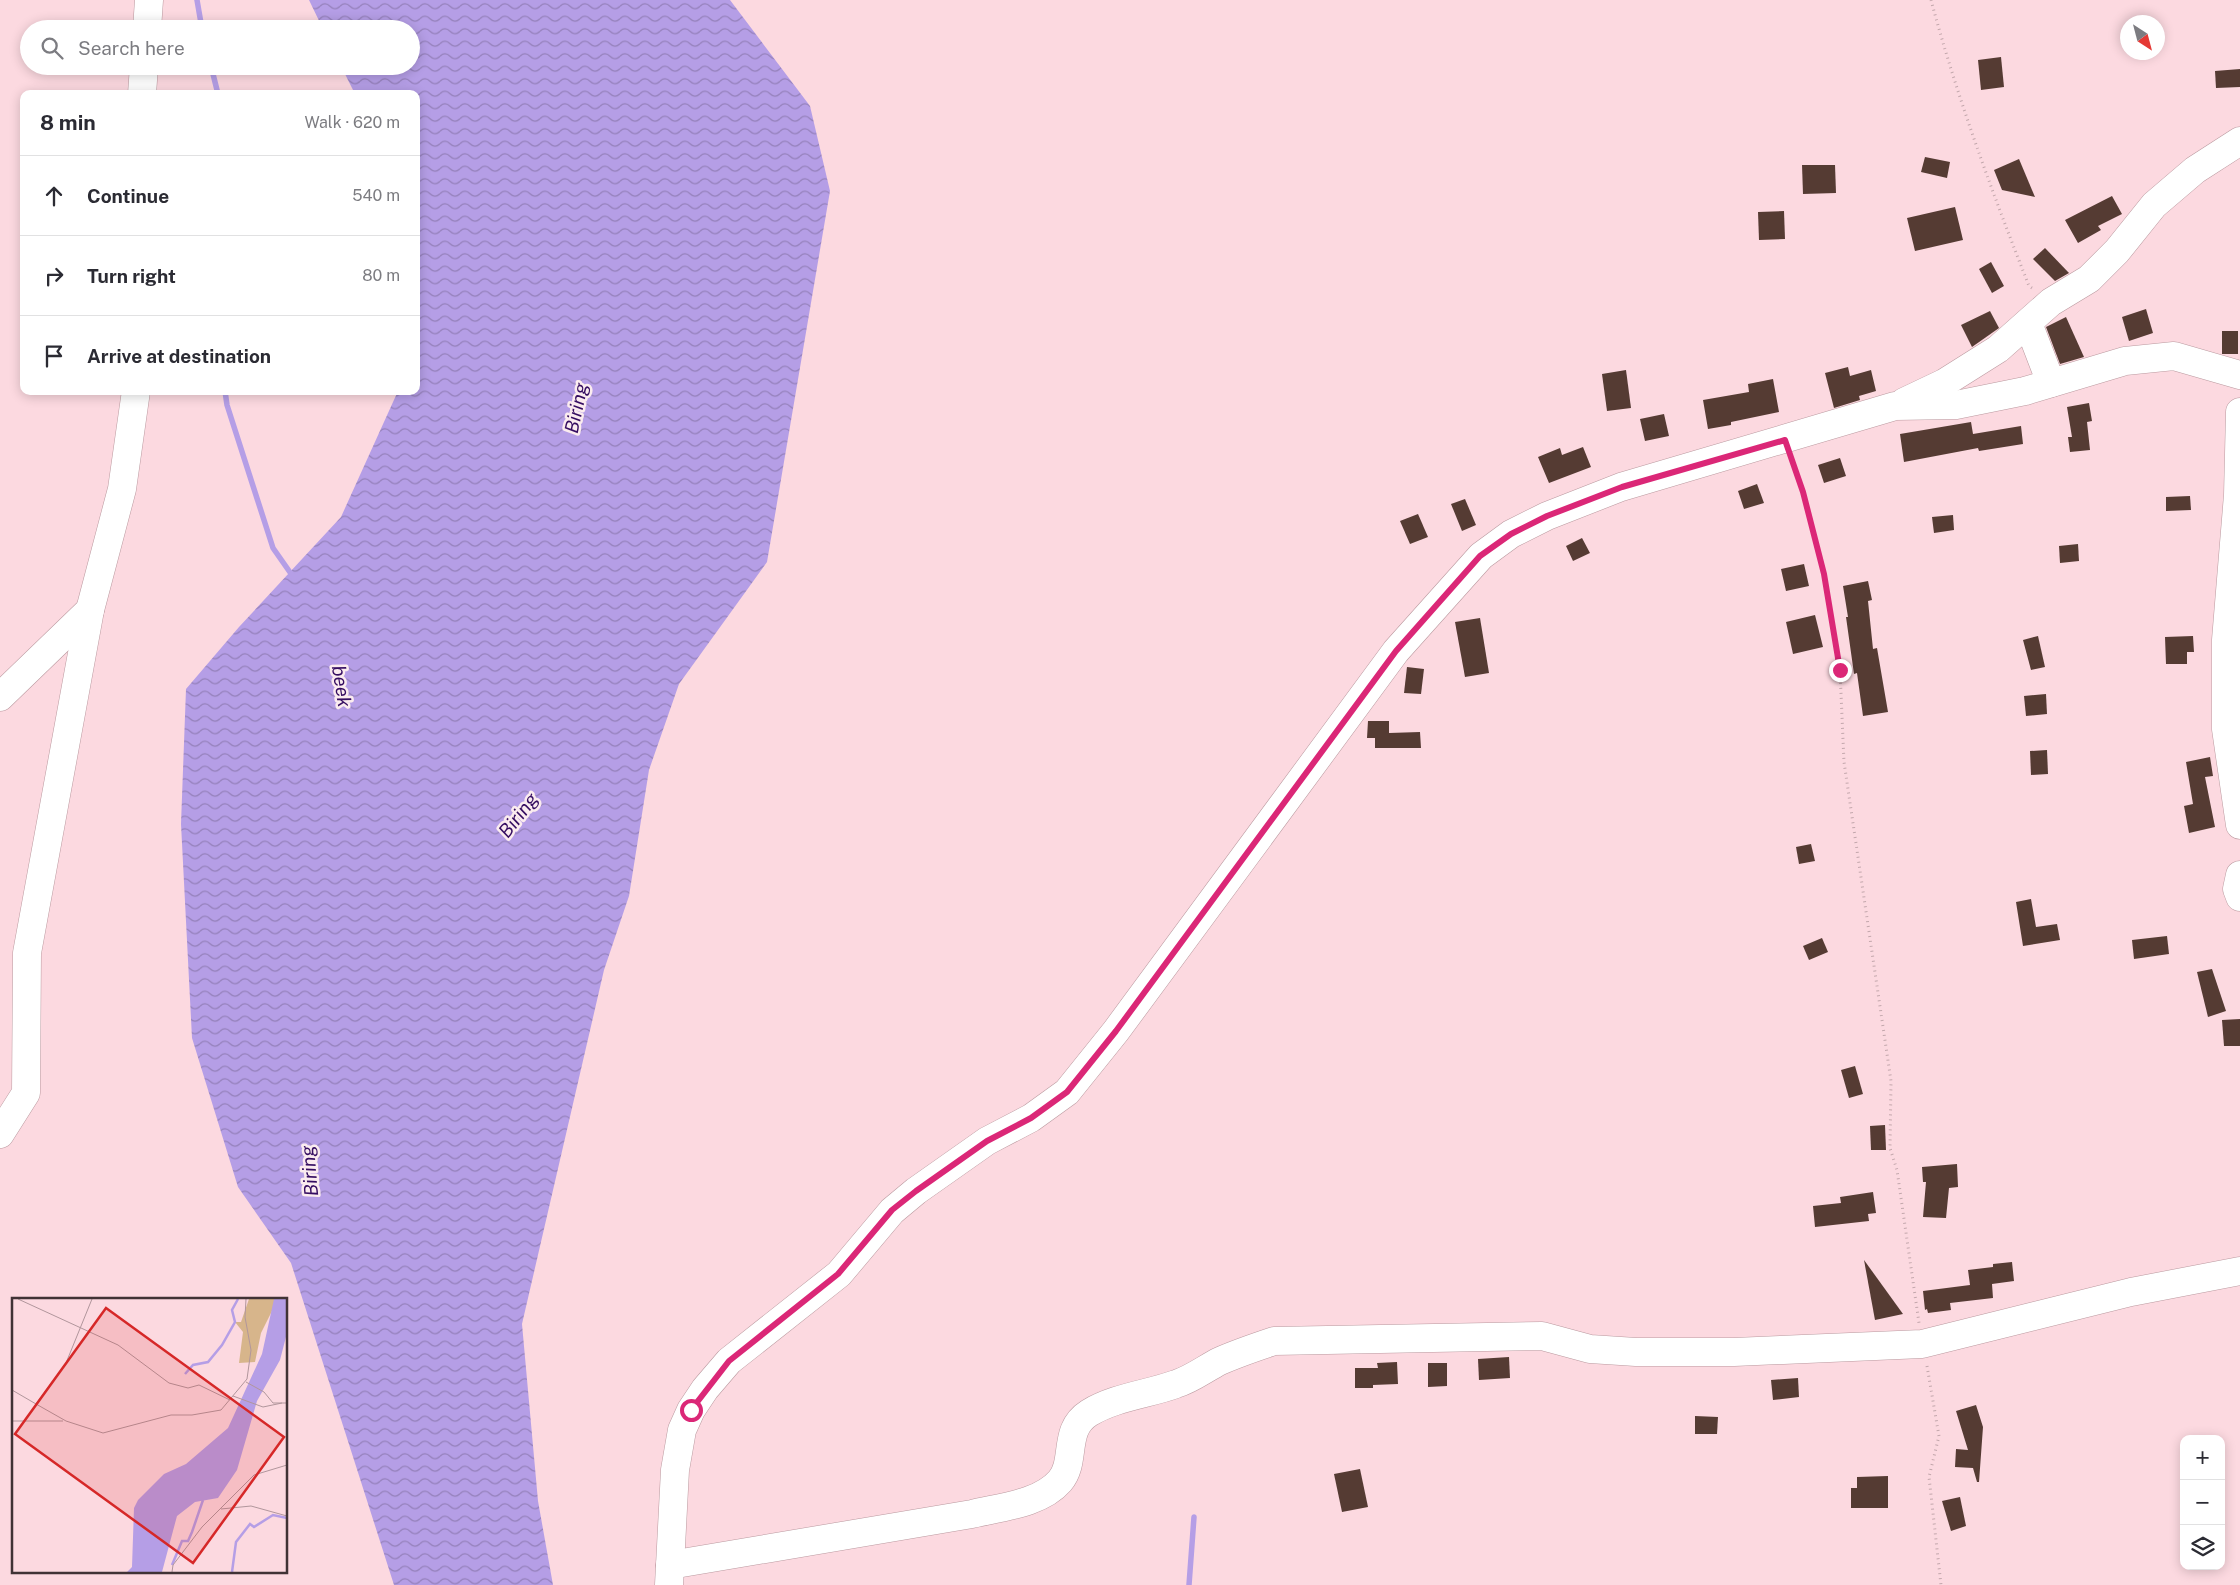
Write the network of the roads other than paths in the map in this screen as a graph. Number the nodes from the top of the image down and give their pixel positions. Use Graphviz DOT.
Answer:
graph roads {
  1 [pos="150,0"];
  2 [pos="148,20"];
  3 [pos="143,75"];
  4 [pos="142,90"];
  5 [pos="2240,141"];
  6 [pos="2028,323"];
  7 [pos="2240,375"];
  8 [pos="2051,384"];
  9 [pos="135,395"];
  10 [pos="1896,406"];
  11 [pos="2240,412"];
  12 [pos="90,610"];
  13 [pos="0,697"];
  14 [pos="2240,825"];
  15 [pos="2240,874"];
  16 [pos="2240,898"];
  17 [pos="0,1134"];
  18 [pos="2240,1272"];
  19 [pos="669,1575"];
  1 -- 2 [label="street"];
  3 -- 4 [label="street"];
  5 -- 6 [label="street"];
  6 -- 8 [label="street"];
  6 -- 10 [label="street"];
  7 -- 8 [label="street"];
  8 -- 10 [label="street"];
  9 -- 12 [label="street"];
  10 -- 19 [label="street"];
  11 -- 14 [label="street"];
  12 -- 13 [label="street"];
  12 -- 17 [label="street"];
  15 -- 16 [label="street"];
  18 -- 19 [label="street"];
}
